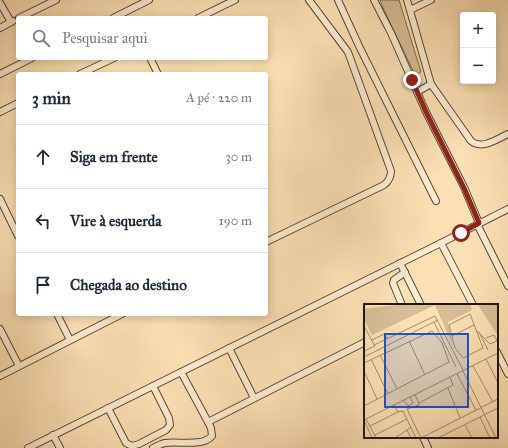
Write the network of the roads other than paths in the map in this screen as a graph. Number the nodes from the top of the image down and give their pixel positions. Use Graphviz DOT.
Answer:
graph roads {
  1 [pos="56,0"];
  2 [pos="150,0"];
  3 [pos="235,0"];
  4 [pos="309,0"];
  5 [pos="338,0"];
  6 [pos="374,0"];
  7 [pos="407,0"];
  8 [pos="431,0"];
  9 [pos="0,3"];
  10 [pos="410,10"];
  11 [pos="22,16"];
  12 [pos="117,16"];
  13 [pos="202,16"];
  14 [pos="16,19"];
  15 [pos="11,22"];
  16 [pos="0,28"];
  17 [pos="359,46"];
  18 [pos="348,52"];
  19 [pos="28,60"];
  20 [pos="110,60"];
  21 [pos="151,60"];
  22 [pos="84,72"];
  23 [pos="157,72"];
  24 [pos="0,74"];
  25 [pos="431,84"];
  26 [pos="417,92"];
  27 [pos="16,105"];
  28 [pos="0,112"];
  29 [pos="508,134"];
  30 [pos="0,199"];
  31 [pos="436,201"];
  32 [pos="508,209"];
  33 [pos="476,225"];
  34 [pos="16,232"];
  35 [pos="268,241"];
  36 [pos="441,243"];
  37 [pos="400,263"];
  38 [pos="405,272"];
  39 [pos="508,286"];
  40 [pos="402,304"];
  41 [pos="421,304"];
  42 [pos="472,304"];
  43 [pos="58,316"];
  44 [pos="118,316"];
  45 [pos="0,329"];
  46 [pos="70,340"];
  47 [pos="364,343"];
  48 [pos="229,348"];
  49 [pos="498,354"];
  50 [pos="19,366"];
  51 [pos="181,372"];
  52 [pos="508,374"];
  53 [pos="0,376"];
  54 [pos="153,386"];
  55 [pos="254,398"];
  56 [pos="108,408"];
  57 [pos="208,422"];
  58 [pos="53,435"];
  59 [pos="423,438"];
  60 [pos="28,448"];
  61 [pos="60,448"];
  62 [pos="153,448"];
  63 [pos="428,448"];
  1 -- 11 [label="lane"];
  2 -- 12 [label="lane"];
  3 -- 13 [label="lane"];
  4 -- 18 [label="lane"];
  5 -- 17 [label="lane"];
  6 -- 26 [label="lane"];
  7 -- 10 [label="lane"];
  8 -- 10 [label="lane"];
  9 -- 15 [label="lane"];
  10 -- 25 [label="lane"];
  14 -- 15 [label="lane"];
  15 -- 16 [label="lane"];
  17 -- 18 [label="lane"];
  17 -- 31 [label="lane"];
  18 -- 35 [label="lane"];
  19 -- 24 [label="lane"];
  20 -- 22 [label="lane"];
  21 -- 23 [label="lane"];
  25 -- 26 [label="lane"];
  25 -- 29 [label="lane"];
  26 -- 33 [label="lane"];
  27 -- 28 [label="lane"];
  30 -- 34 [label="lane"];
  32 -- 33 [label="lane"];
  33 -- 36 [label="lane"];
  33 -- 39 [label="lane"];
  36 -- 37 [label="lane"];
  36 -- 42 [label="lane"];
  37 -- 38 [label="lane"];
  37 -- 48 [label="lane"];
  38 -- 40 [label="lane"];
  38 -- 41 [label="lane"];
  43 -- 46 [label="lane"];
  44 -- 46 [label="lane"];
  45 -- 50 [label="lane"];
  46 -- 50 [label="lane"];
  47 -- 55 [label="lane"];
  48 -- 51 [label="lane"];
  48 -- 55 [label="lane"];
  49 -- 52 [label="lane"];
  50 -- 53 [label="lane"];
  51 -- 54 [label="lane"];
  51 -- 57 [label="lane"];
  54 -- 56 [label="lane"];
  54 -- 56 [label="lane"];
  55 -- 57 [label="lane"];
  56 -- 58 [label="lane"];
  57 -- 62 [label="lane"];
  58 -- 60 [label="lane"];
  58 -- 61 [label="lane"];
  59 -- 63 [label="lane"];
}
